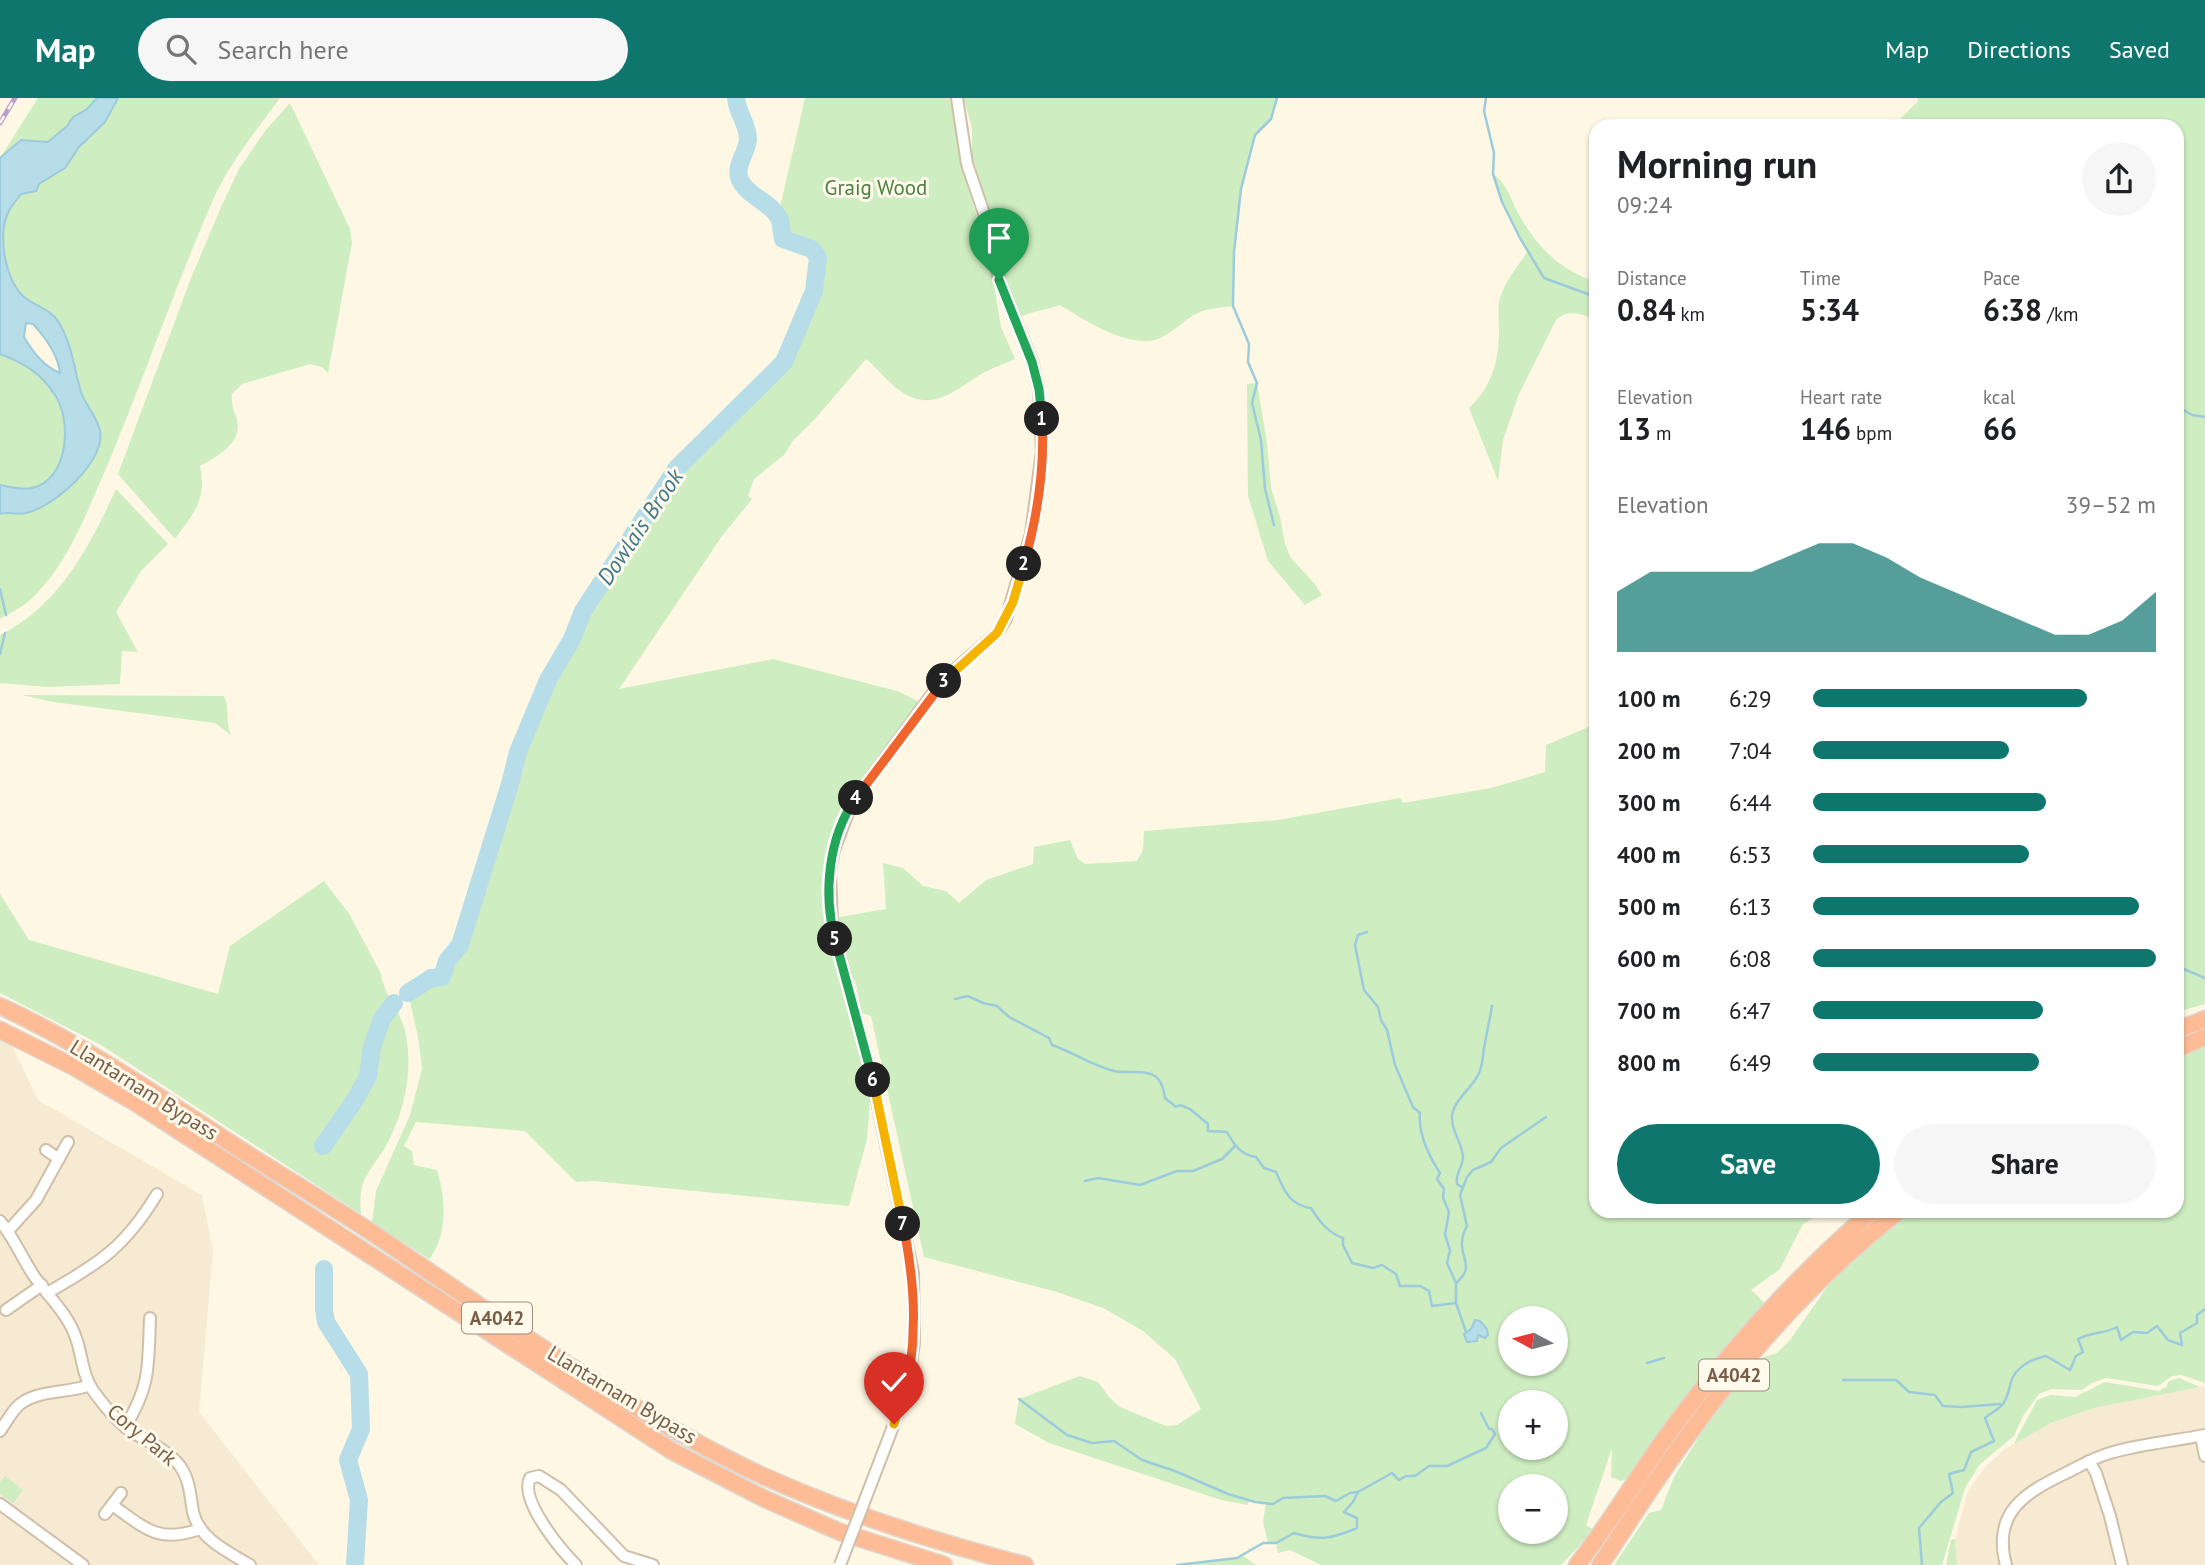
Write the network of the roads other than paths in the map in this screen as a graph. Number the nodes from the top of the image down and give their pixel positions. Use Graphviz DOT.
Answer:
graph roads {
  1 [pos="957,98"];
  2 [pos="0,1006"];
  3 [pos="2205,1019"];
  4 [pos="2184,1027"];
  5 [pos="0,1030"];
  6 [pos="2205,1037"];
  7 [pos="2184,1046"];
  8 [pos="68,1142"];
  9 [pos="46,1150"];
  10 [pos="59,1159"];
  11 [pos="157,1194"];
  12 [pos="1864,1218"];
  13 [pos="1891,1218"];
  14 [pos="0,1221"];
  15 [pos="8,1231"];
  16 [pos="45,1289"];
  17 [pos="6,1310"];
  18 [pos="150,1318"];
  19 [pos="90,1385"];
  20 [pos="125,1427"];
  21 [pos="0,1431"];
  22 [pos="2203,1436"];
  23 [pos="2205,1456"];
  24 [pos="2089,1461"];
  25 [pos="121,1493"];
  26 [pos="0,1504"];
  27 [pos="200,1529"];
  28 [pos="83,1565"];
  29 [pos="250,1565"];
  30 [pos="576,1565"];
  31 [pos="653,1565"];
  32 [pos="840,1565"];
  33 [pos="944,1565"];
  34 [pos="1025,1565"];
  35 [pos="1577,1565"];
  36 [pos="1600,1565"];
  37 [pos="2006,1565"];
  38 [pos="2122,1565"];
  1 -- 32 [label="street, bridge"];
  2 -- 34 [label="highway, Llantarnam Bypass / A4042"];
  3 -- 4 [label="highway"];
  5 -- 33 [label="highway, Llantarnam Bypass / A4042"];
  6 -- 7 [label="highway"];
  8 -- 10 [label="street"];
  9 -- 10 [label="street"];
  10 -- 15 [label="street"];
  11 -- 16 [label="street"];
  12 -- 35 [label="highway, A4042"];
  13 -- 36 [label="highway, A4042"];
  14 -- 15 [label="street, Cory Park"];
  15 -- 16 [label="street, Cory Park"];
  16 -- 17 [label="street"];
  16 -- 19 [label="street, Cory Park"];
  18 -- 20 [label="street"];
  19 -- 20 [label="street, Cory Park"];
  19 -- 21 [label="street"];
  20 -- 27 [label="street, Cory Park"];
  22 -- 23 [label="street"];
  22 -- 24 [label="street"];
  24 -- 37 [label="street"];
  24 -- 38 [label="street"];
  25 -- 27 [label="street"];
  26 -- 28 [label="street"];
  27 -- 29 [label="street"];
  30 -- 31 [label="street"];
}
